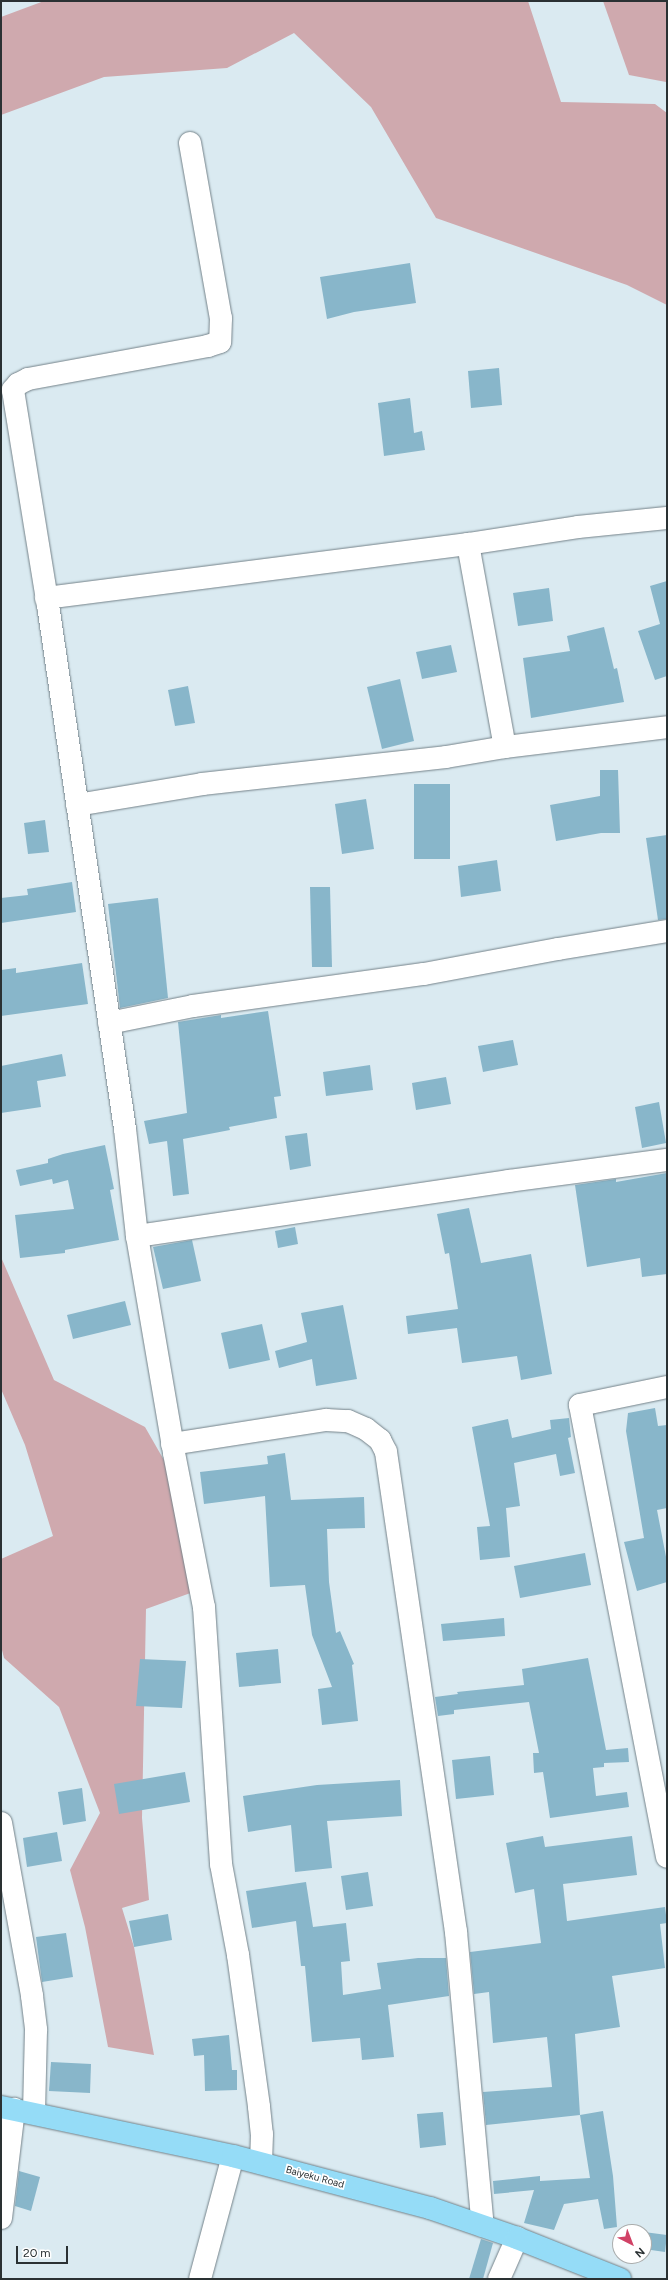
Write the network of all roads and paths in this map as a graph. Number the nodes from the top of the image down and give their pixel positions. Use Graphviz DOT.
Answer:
graph roads {
  1 [pos="190,143"];
  2 [pos="667,518"];
  3 [pos="468,544"];
  4 [pos="46,598"];
  5 [pos="667,728"];
  6 [pos="505,747"];
  7 [pos="77,805"];
  8 [pos="667,931"];
  9 [pos="109,1023"];
  10 [pos="667,1160"];
  11 [pos="137,1236"];
  12 [pos="667,1387"];
  13 [pos="172,1444"];
  14 [pos="1,1823"];
  15 [pos="667,1857"];
  16 [pos="16,2110"];
  17 [pos="233,2156"];
  18 [pos="261,2163"];
  19 [pos="1,2218"];
  20 [pos="483,2226"];
  21 [pos="516,2238"];
  22 [pos="200,2279"];
  23 [pos="499,2279"];
  24 [pos="620,2279"];
  1 -- 4 [label="street"];
  2 -- 3 [label="street"];
  3 -- 4 [label="street"];
  3 -- 6 [label="street"];
  4 -- 7 [label="street"];
  5 -- 6 [label="street"];
  6 -- 7 [label="street"];
  7 -- 9 [label="street"];
  8 -- 9 [label="street"];
  9 -- 11 [label="street"];
  10 -- 11 [label="street"];
  11 -- 13 [label="street"];
  12 -- 15 [label="street"];
  13 -- 18 [label="street"];
  13 -- 20 [label="street"];
  14 -- 16 [label="street"];
  16 -- 17 [label="main road, Baiyeku Road"];
  16 -- 19 [label="street"];
  17 -- 18 [label="main road, Baiyeku Road"];
  17 -- 22 [label="street"];
  18 -- 20 [label="main road, Baiyeku Road"];
  20 -- 21 [label="main road, Baiyeku Road"];
  21 -- 23 [label="street"];
  21 -- 24 [label="main road, Baiyeku Road"];
}
